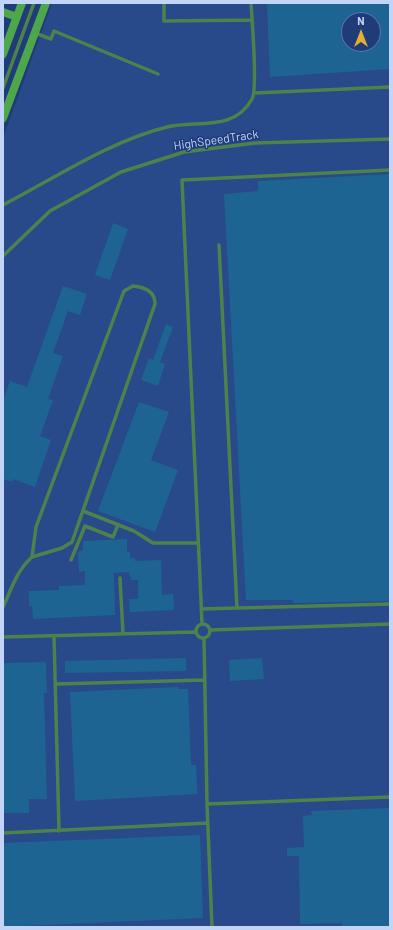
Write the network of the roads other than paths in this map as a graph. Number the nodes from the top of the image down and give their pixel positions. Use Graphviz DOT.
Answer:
graph roads {
  1 [pos="22,3"];
  2 [pos="34,3"];
  3 [pos="46,3"];
  4 [pos="164,3"];
  5 [pos="251,3"];
  6 [pos="3,12"];
  7 [pos="17,17"];
  8 [pos="252,20"];
  9 [pos="35,33"];
  10 [pos="3,54"];
  11 [pos="158,74"];
  12 [pos="390,87"];
  13 [pos="3,88"];
  14 [pos="255,93"];
  15 [pos="3,118"];
  16 [pos="390,139"];
  17 [pos="390,170"];
  18 [pos="3,205"];
  19 [pos="219,245"];
  20 [pos="3,256"];
  21 [pos="83,511"];
  22 [pos="118,525"];
  23 [pos="198,543"];
  24 [pos="32,557"];
  25 [pos="71,560"];
  26 [pos="120,578"];
  27 [pos="390,604"];
  28 [pos="3,608"];
  29 [pos="201,608"];
  30 [pos="237,608"];
  31 [pos="202,623"];
  32 [pos="390,624"];
  33 [pos="210,630"];
  34 [pos="195,632"];
  35 [pos="123,634"];
  36 [pos="54,636"];
  37 [pos="3,637"];
  38 [pos="204,638"];
  39 [pos="205,680"];
  40 [pos="56,684"];
  41 [pos="390,797"];
  42 [pos="207,804"];
  43 [pos="208,823"];
  44 [pos="59,831"];
  45 [pos="3,833"];
  46 [pos="212,927"];
  1 -- 7 [label="main road"];
  2 -- 13 [label="lane"];
  3 -- 9 [label="main road"];
  4 -- 8 [label="lane"];
  5 -- 8 [label="lane"];
  6 -- 7 [label="main road"];
  7 -- 10 [label="main road"];
  8 -- 14 [label="lane"];
  9 -- 11 [label="lane"];
  9 -- 15 [label="main road"];
  12 -- 14 [label="lane"];
  14 -- 18 [label="lane"];
  16 -- 20 [label="lane, HighSpeedTrack"];
  17 -- 23 [label="lane"];
  19 -- 30 [label="lane"];
  21 -- 22 [label="lane"];
  21 -- 24 [label="lane"];
  21 -- 24 [label="lane"];
  22 -- 23 [label="lane"];
  22 -- 25 [label="lane"];
  23 -- 29 [label="lane"];
  24 -- 28 [label="lane"];
  26 -- 35 [label="lane"];
  27 -- 30 [label="lane"];
  29 -- 30 [label="lane"];
  29 -- 31 [label="lane"];
  31 -- 33 [label="lane"];
  31 -- 34 [label="lane"];
  32 -- 33 [label="lane"];
  33 -- 38 [label="lane"];
  34 -- 35 [label="lane"];
  34 -- 38 [label="lane"];
  35 -- 36 [label="lane"];
  36 -- 37 [label="lane"];
  36 -- 40 [label="lane"];
  38 -- 39 [label="lane"];
  39 -- 40 [label="lane"];
  39 -- 42 [label="lane"];
  40 -- 44 [label="lane"];
  41 -- 42 [label="lane"];
  42 -- 43 [label="lane"];
  43 -- 44 [label="lane"];
  43 -- 46 [label="lane"];
  44 -- 45 [label="lane"];
}
